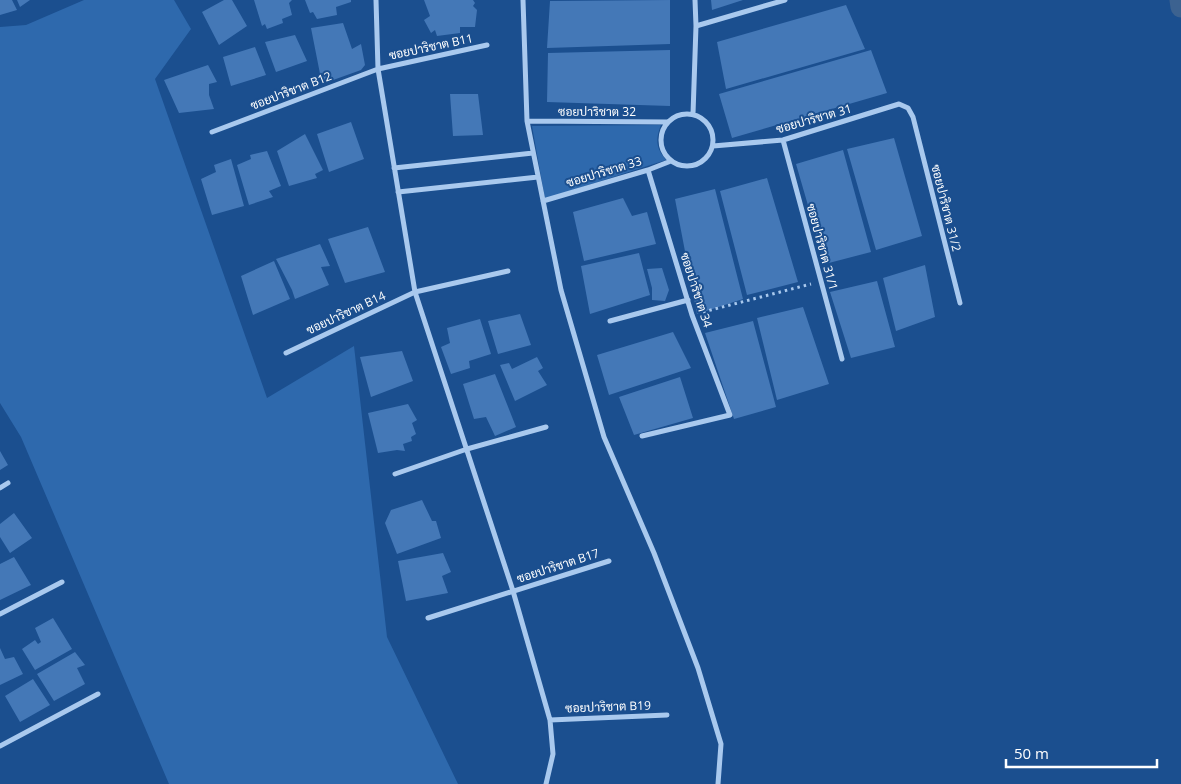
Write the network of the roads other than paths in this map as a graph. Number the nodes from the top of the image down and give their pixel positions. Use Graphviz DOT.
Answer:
graph roads {
  1 [pos="376,0"];
  2 [pos="523,0"];
  3 [pos="695,0"];
  4 [pos="785,0"];
  5 [pos="696,26"];
  6 [pos="487,45"];
  7 [pos="378,69"];
  8 [pos="692,114"];
  9 [pos="913,117"];
  10 [pos="527,121"];
  11 [pos="667,122"];
  12 [pos="212,132"];
  13 [pos="783,140"];
  14 [pos="713,146"];
  15 [pos="533,153"];
  16 [pos="671,161"];
  17 [pos="394,168"];
  18 [pos="648,170"];
  19 [pos="538,177"];
  20 [pos="398,192"];
  21 [pos="543,202"];
  22 [pos="508,272"];
  23 [pos="415,292"];
  24 [pos="688,300"];
  25 [pos="960,303"];
  26 [pos="610,321"];
  27 [pos="286,353"];
  28 [pos="842,359"];
  29 [pos="546,427"];
  30 [pos="642,436"];
  31 [pos="466,449"];
  32 [pos="395,474"];
  33 [pos="8,483"];
  34 [pos="0,488"];
  35 [pos="609,561"];
  36 [pos="62,582"];
  37 [pos="513,591"];
  38 [pos="0,614"];
  39 [pos="428,618"];
  40 [pos="98,694"];
  41 [pos="667,715"];
  42 [pos="550,720"];
  43 [pos="0,746"];
  44 [pos="546,784"];
  45 [pos="718,784"];
  1 -- 7 [label="street"];
  2 -- 10 [label="street"];
  3 -- 5 [label="street"];
  4 -- 5 [label="street"];
  5 -- 8 [label="street"];
  6 -- 7 [label="street, ซอยปาริชาต B11"];
  7 -- 12 [label="street, ซอยปาริชาต B12"];
  7 -- 17 [label="street"];
  8 -- 11 [label="street"];
  8 -- 14 [label="street"];
  9 -- 13 [label="street, ซอยปาริชาต 31"];
  9 -- 25 [label="street, ซอยปาริชาต 31/2"];
  10 -- 11 [label="street, ซอยปาริชาต 32"];
  10 -- 15 [label="street"];
  11 -- 16 [label="street"];
  13 -- 14 [label="street, ซอยปาริชาต 31"];
  13 -- 28 [label="street, ซอยปาริชาต 31/1"];
  14 -- 16 [label="street"];
  15 -- 17 [label="street"];
  15 -- 19 [label="street"];
  16 -- 18 [label="street, ซอยปาริชาต 33"];
  17 -- 20 [label="street"];
  18 -- 21 [label="street, ซอยปาริชาต 33"];
  18 -- 24 [label="street, ซอยปาริชาต 34"];
  19 -- 20 [label="street"];
  19 -- 21 [label="street"];
  20 -- 23 [label="street"];
  21 -- 45 [label="street"];
  22 -- 23 [label="street, ซอยปาริชาต B14"];
  23 -- 27 [label="street, ซอยปาริชาต B14"];
  23 -- 31 [label="street"];
  24 -- 26 [label="street"];
  24 -- 30 [label="street, ซอยปาริชาต 34"];
  29 -- 31 [label="street"];
  31 -- 32 [label="street"];
  31 -- 37 [label="street"];
  33 -- 34 [label="street"];
  35 -- 37 [label="street, ซอยปาริชาต B17"];
  36 -- 38 [label="street"];
  37 -- 39 [label="street, ซอยปาริชาต B17"];
  37 -- 42 [label="street"];
  40 -- 43 [label="street"];
  41 -- 42 [label="street, ซอยปาริชาต B19"];
  42 -- 44 [label="street"];
}
